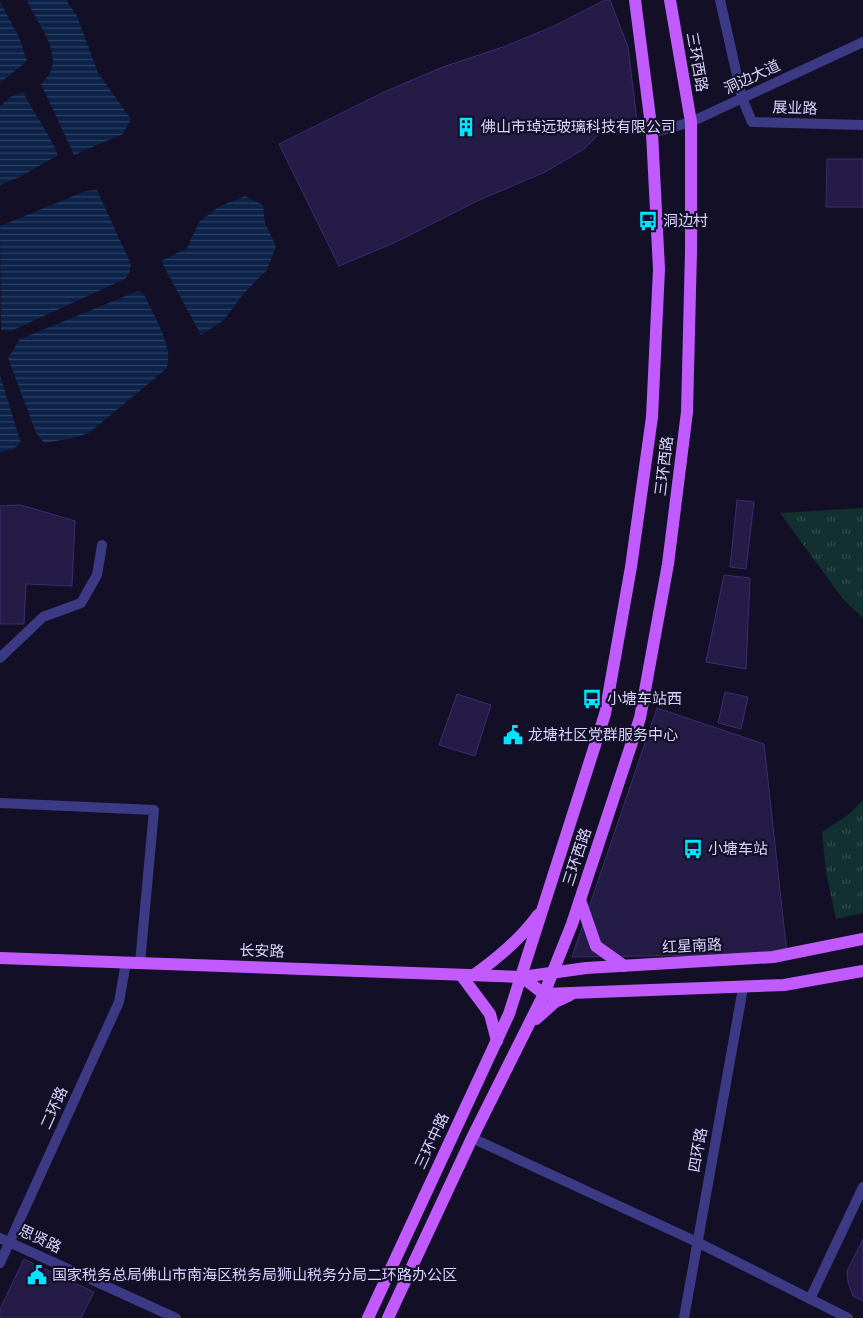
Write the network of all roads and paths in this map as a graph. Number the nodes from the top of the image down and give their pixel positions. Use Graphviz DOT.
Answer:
graph roads {
  1 [pos="634,0"];
  2 [pos="670,0"];
  3 [pos="720,0"];
  4 [pos="863,42"];
  5 [pos="742,98"];
  6 [pos="691,122"];
  7 [pos="863,126"];
  8 [pos="652,133"];
  9 [pos="102,545"];
  10 [pos="0,658"];
  11 [pos="0,802"];
  12 [pos="580,900"];
  13 [pos="545,905"];
  14 [pos="863,939"];
  15 [pos="0,958"];
  16 [pos="126,962"];
  17 [pos="140,963"];
  18 [pos="624,966"];
  19 [pos="863,971"];
  20 [pos="553,973"];
  21 [pos="461,975"];
  22 [pos="474,975"];
  23 [pos="522,977"];
  24 [pos="743,988"];
  25 [pos="544,994"];
  26 [pos="571,994"];
  27 [pos="526,1031"];
  28 [pos="497,1041"];
  29 [pos="472,1138"];
  30 [pos="863,1187"];
  31 [pos="5,1240"];
  32 [pos="696,1242"];
  33 [pos="0,1264"];
  34 [pos="810,1299"];
  35 [pos="176,1318"];
  36 [pos="368,1318"];
  37 [pos="388,1318"];
  38 [pos="684,1318"];
  39 [pos="848,1318"];
  1 -- 8 [label="main road, 三环中路"];
  2 -- 6 [label="main road, 三环西路"];
  3 -- 5 [label="street"];
  4 -- 5 [label="street, 洞边大道"];
  5 -- 6 [label="street, 洞边大道"];
  5 -- 7 [label="street, 展业路"];
  6 -- 8 [label="street, 洞边大道"];
  6 -- 12 [label="main road, 三环西路"];
  8 -- 13 [label="main road, 三环中路"];
  9 -- 10 [label="street"];
  11 -- 17 [label="street"];
  12 -- 18 [label="main road"];
  12 -- 20 [label="main road, 三环西路"];
  13 -- 22 [label="main road"];
  13 -- 23 [label="main road, 三环中路"];
  14 -- 18 [label="main road, 红星南路"];
  15 -- 16 [label="main road, 长安路"];
  16 -- 17 [label="main road, 长安路"];
  16 -- 31 [label="street, 二环路"];
  17 -- 21 [label="main road, 长安路"];
  18 -- 20 [label="main road, 红星南路"];
  19 -- 24 [label="main road"];
  20 -- 23 [label="main road, 红星南路"];
  20 -- 25 [label="main road, 三环西路"];
  21 -- 22 [label="main road, 长安路"];
  21 -- 28 [label="main road"];
  22 -- 23 [label="main road, 长安路"];
  23 -- 25 [label="main road"];
  23 -- 28 [label="main road, 三环中路"];
  24 -- 26 [label="main road"];
  24 -- 32 [label="street, 四环路"];
  25 -- 26 [label="main road"];
  25 -- 27 [label="main road"];
  26 -- 27 [label="main road"];
  27 -- 29 [label="main road"];
  28 -- 36 [label="main road, 三环中路"];
  29 -- 32 [label="street"];
  29 -- 37 [label="main road"];
  30 -- 34 [label="street"];
  31 -- 33 [label="street, 二环路"];
  31 -- 35 [label="street, 思贤路"];
  32 -- 34 [label="street"];
  32 -- 38 [label="street, 四环路"];
  34 -- 39 [label="street"];
}
